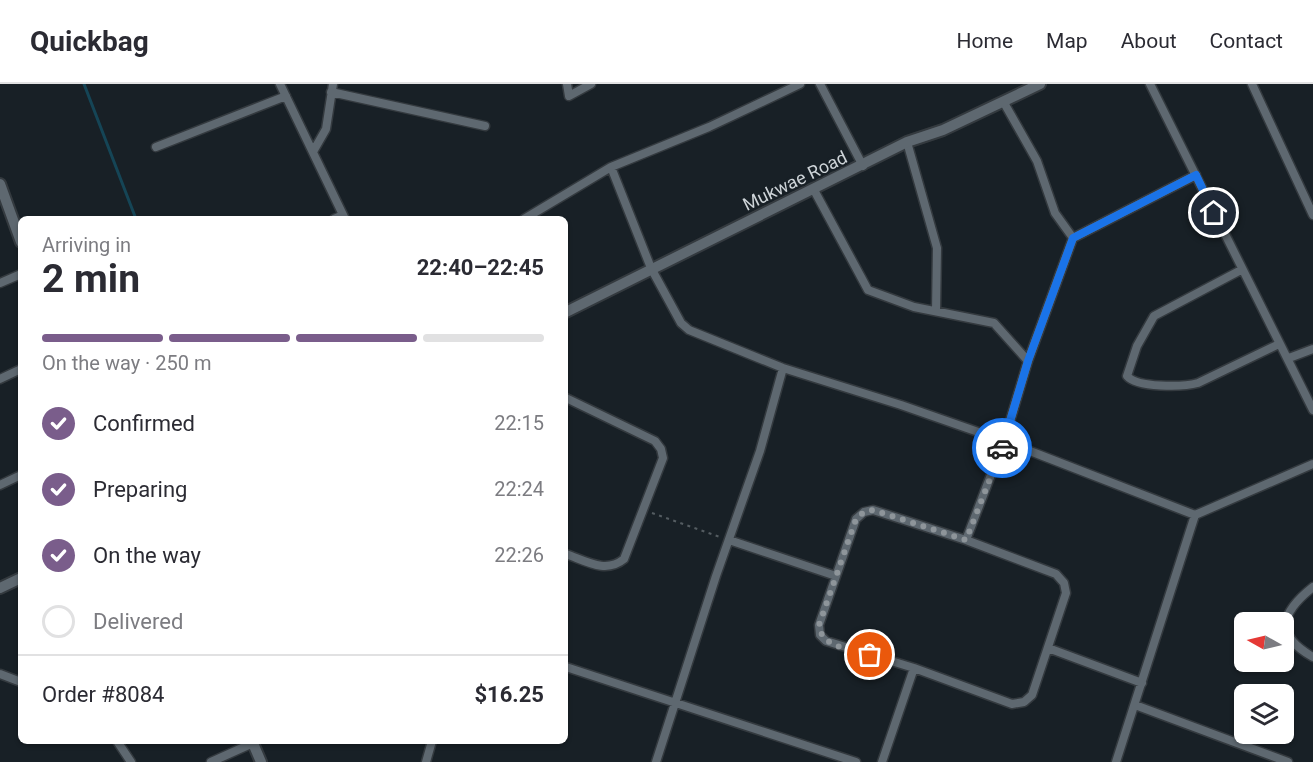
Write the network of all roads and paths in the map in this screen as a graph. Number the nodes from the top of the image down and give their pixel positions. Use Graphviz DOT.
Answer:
graph roads {
  1 [pos="280,84"];
  2 [pos="567,84"];
  3 [pos="591,84"];
  4 [pos="800,84"];
  5 [pos="820,84"];
  6 [pos="1040,84"];
  7 [pos="1150,84"];
  8 [pos="1252,84"];
  9 [pos="332,88"];
  10 [pos="286,96"];
  11 [pos="1003,101"];
  12 [pos="485,126"];
  13 [pos="907,142"];
  14 [pos="156,147"];
  15 [pos="314,150"];
  16 [pos="863,166"];
  17 [pos="611,167"];
  18 [pos="1196,175"];
  19 [pos="0,184"];
  20 [pos="814,190"];
  21 [pos="1313,215"];
  22 [pos="340,216"];
  23 [pos="529,216"];
  24 [pos="18,234"];
  25 [pos="1073,238"];
  26 [pos="651,268"];
  27 [pos="1241,270"];
  28 [pos="18,275"];
  29 [pos="0,283"];
  30 [pos="568,311"];
  31 [pos="936,311"];
  32 [pos="1279,344"];
  33 [pos="1313,349"];
  34 [pos="1289,358"];
  35 [pos="1028,361"];
  36 [pos="783,368"];
  37 [pos="18,370"];
  38 [pos="0,379"];
  39 [pos="568,399"];
  40 [pos="1313,410"];
  41 [pos="1004,441"];
  42 [pos="1313,464"];
  43 [pos="18,477"];
  44 [pos="0,486"];
  45 [pos="643,510"];
  46 [pos="1195,514"];
  47 [pos="729,540"];
  48 [pos="966,540"];
  49 [pos="568,555"];
  50 [pos="836,576"];
  51 [pos="18,579"];
  52 [pos="1313,587"];
  53 [pos="0,588"];
  54 [pos="1048,648"];
  55 [pos="1313,657"];
  56 [pos="568,668"];
  57 [pos="914,668"];
  58 [pos="0,674"];
  59 [pos="18,681"];
  60 [pos="1142,683"];
  61 [pos="675,704"];
  62 [pos="1135,705"];
  63 [pos="119,744"];
  64 [pos="249,744"];
  65 [pos="254,744"];
  66 [pos="431,744"];
  67 [pos="131,762"];
  68 [pos="211,762"];
  69 [pos="261,762"];
  70 [pos="426,762"];
  71 [pos="656,762"];
  72 [pos="856,762"];
  73 [pos="882,762"];
  74 [pos="1116,762"];
  75 [pos="1288,762"];
  1 -- 10 [label="street"];
  2 -- 3 [label="street"];
  4 -- 17 [label="street"];
  5 -- 16 [label="street"];
  6 -- 11 [label="street, Mukwae Road"];
  7 -- 18 [label="street"];
  8 -- 21 [label="street"];
  9 -- 12 [label="street"];
  9 -- 15 [label="street"];
  10 -- 14 [label="street"];
  10 -- 15 [label="street"];
  11 -- 13 [label="street, Mukwae Road"];
  11 -- 25 [label="street"];
  13 -- 16 [label="street, Mukwae Road"];
  13 -- 31 [label="street"];
  15 -- 22 [label="street"];
  16 -- 20 [label="street, Mukwae Road"];
  17 -- 23 [label="street"];
  17 -- 26 [label="street"];
  18 -- 25 [label="street"];
  18 -- 27 [label="street"];
  19 -- 24 [label="street"];
  20 -- 26 [label="street, Mukwae Road"];
  20 -- 31 [label="street"];
  25 -- 35 [label="street"];
  26 -- 30 [label="street, Mukwae Road"];
  26 -- 36 [label="street"];
  27 -- 32 [label="street"];
  27 -- 32 [label="street"];
  28 -- 29 [label="street"];
  31 -- 35 [label="street"];
  32 -- 34 [label="street"];
  33 -- 34 [label="street"];
  34 -- 40 [label="street"];
  35 -- 41 [label="street"];
  36 -- 41 [label="street"];
  36 -- 47 [label="street"];
  37 -- 38 [label="street"];
  39 -- 45 [label="street"];
  41 -- 46 [label="street"];
  41 -- 48 [label="street"];
  42 -- 46 [label="street"];
  43 -- 44 [label="street"];
  45 -- 47 [label="path"];
  45 -- 49 [label="street"];
  46 -- 60 [label="street"];
  47 -- 50 [label="street"];
  47 -- 61 [label="street"];
  48 -- 50 [label="street"];
  48 -- 54 [label="street"];
  50 -- 57 [label="street"];
  51 -- 53 [label="street"];
  52 -- 55 [label="street"];
  54 -- 57 [label="street"];
  54 -- 60 [label="street"];
  56 -- 61 [label="street"];
  57 -- 73 [label="street"];
  58 -- 59 [label="street"];
  60 -- 62 [label="street"];
  61 -- 71 [label="street"];
  61 -- 72 [label="street"];
  62 -- 74 [label="street"];
  62 -- 75 [label="street"];
  63 -- 67 [label="street"];
  64 -- 68 [label="street"];
  65 -- 69 [label="street"];
  66 -- 70 [label="street"];
}
